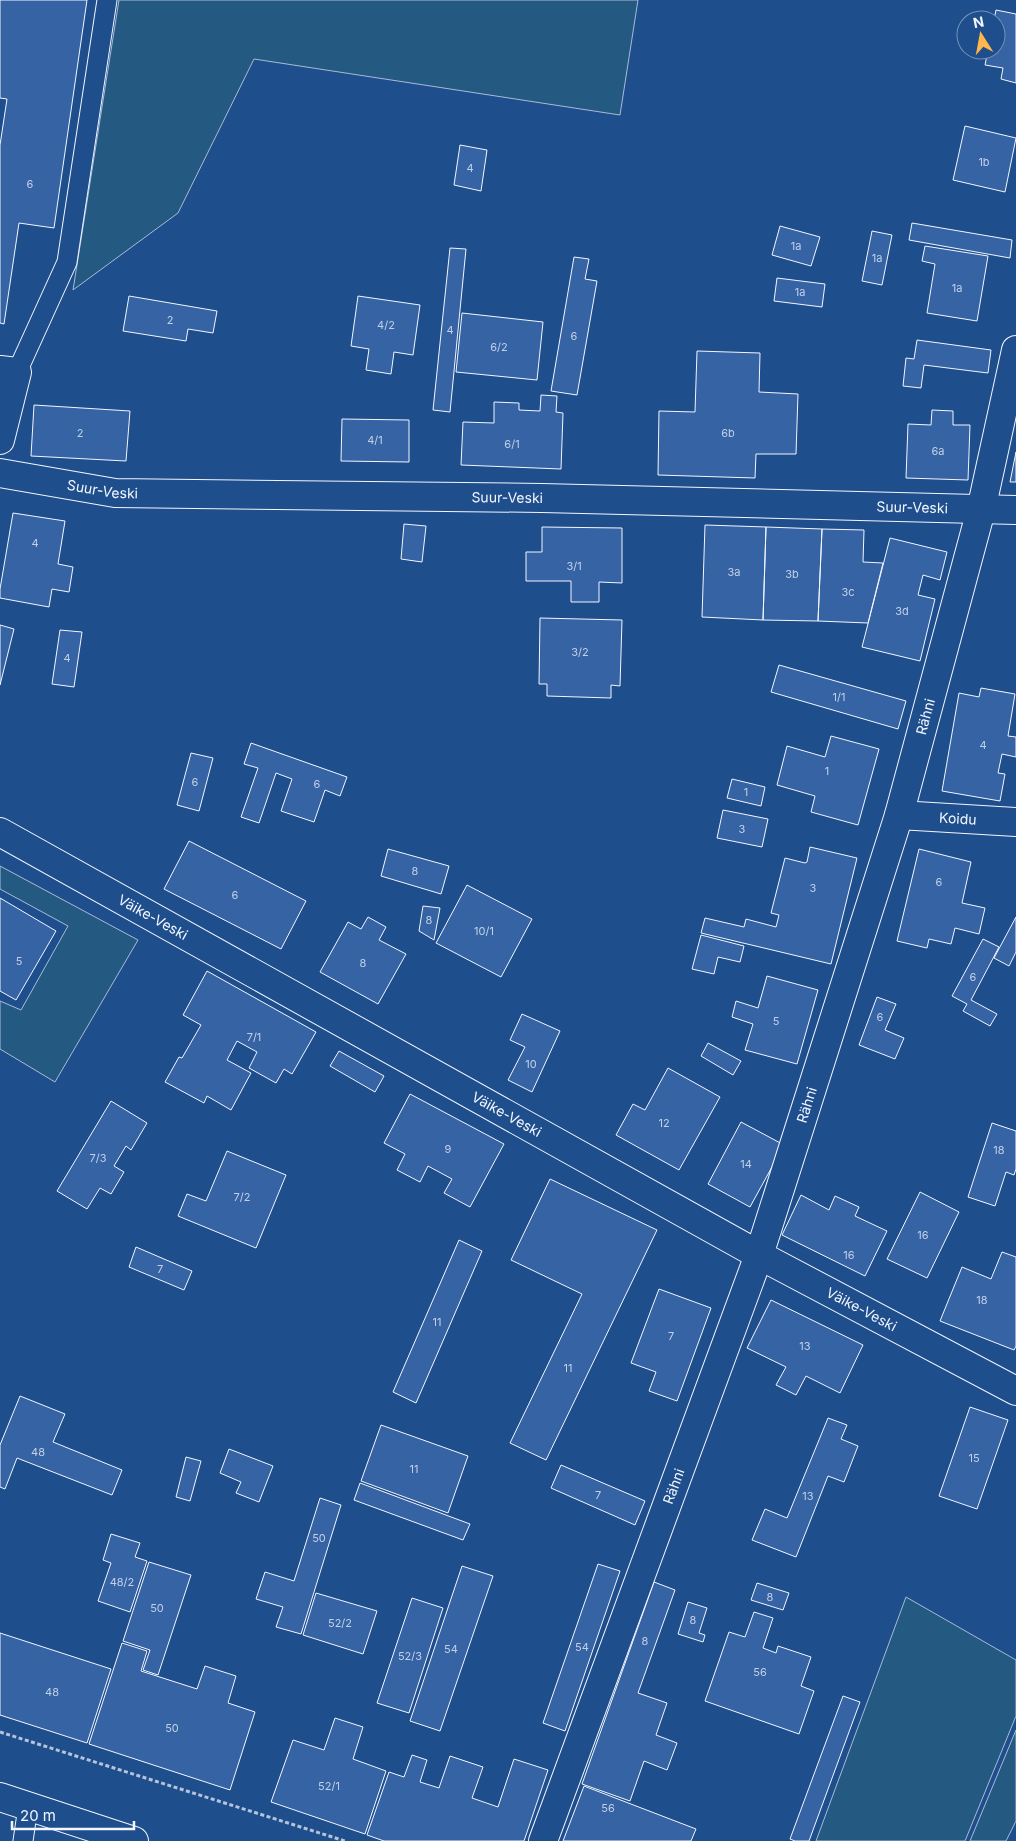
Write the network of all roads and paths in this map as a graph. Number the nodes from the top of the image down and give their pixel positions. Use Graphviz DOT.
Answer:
graph roads {
  1 [pos="107,0"];
  2 [pos="1016,350"];
  3 [pos="9,371"];
  4 [pos="0,440"];
  5 [pos="0,473"];
  6 [pos="981,510"];
  7 [pos="1016,510"];
  8 [pos="899,815"];
  9 [pos="1016,822"];
  10 [pos="0,832"];
  11 [pos="759,1255"];
  12 [pos="1016,1391"];
  13 [pos="0,1732"];
  14 [pos="0,1797"];
  15 [pos="28,1806"];
  16 [pos="23,1841"];
  17 [pos="134,1841"];
  18 [pos="345,1841"];
  19 [pos="543,1841"];
  1 -- 3 [label="lane"];
  2 -- 6 [label="street, Rähni"];
  3 -- 4 [label="street"];
  5 -- 6 [label="street, Suur-Veski"];
  6 -- 7 [label="street, Suur-Veski"];
  6 -- 8 [label="street, Rähni"];
  8 -- 9 [label="street, Koidu"];
  8 -- 11 [label="street, Rähni"];
  10 -- 11 [label="street, Väike-Veski"];
  11 -- 12 [label="street, Väike-Veski"];
  11 -- 19 [label="street, Rähni"];
  13 -- 18 [label="path"];
  14 -- 15 [label="street"];
  15 -- 16 [label="lane"];
  15 -- 17 [label="street"];
}
